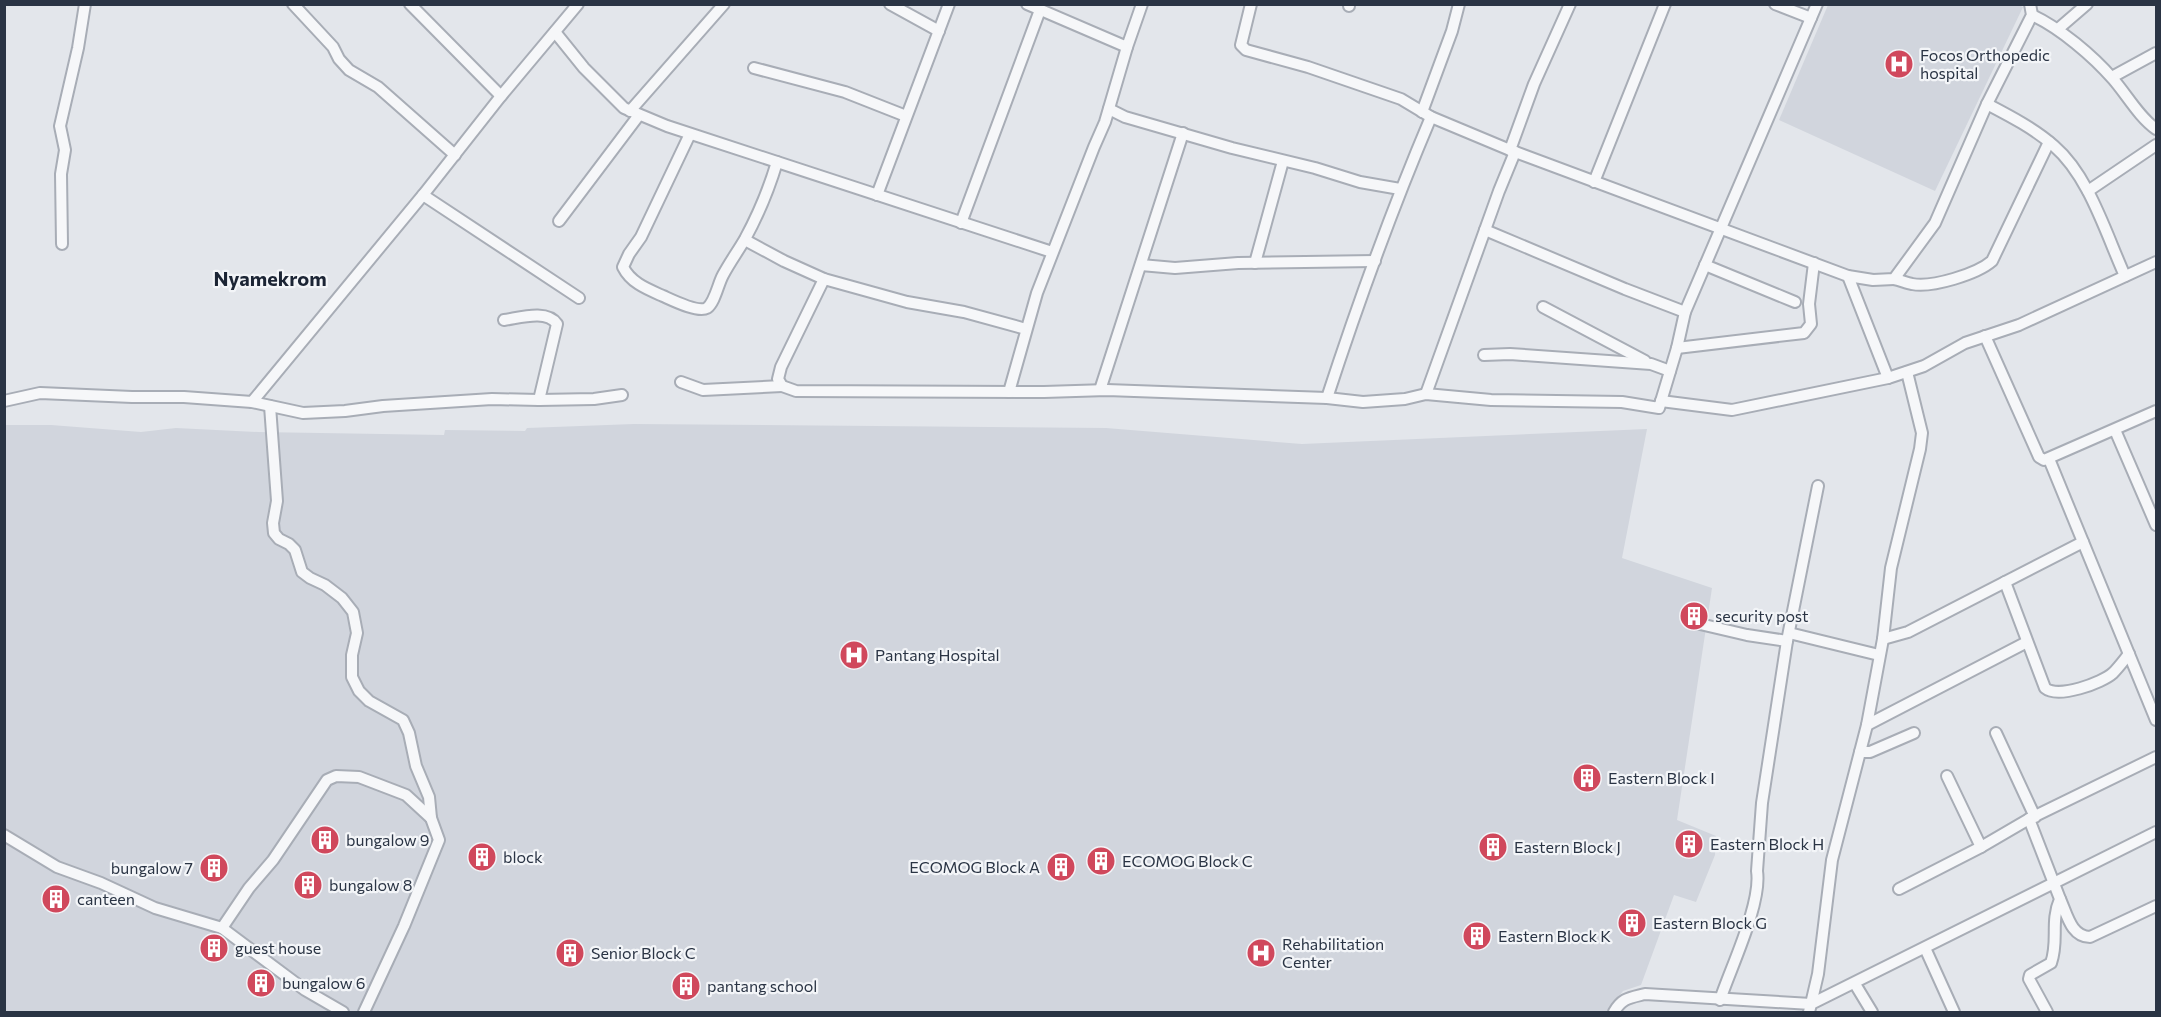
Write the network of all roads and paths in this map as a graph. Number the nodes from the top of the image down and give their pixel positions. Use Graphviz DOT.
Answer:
graph roads {
  1 [pos="85,4"];
  2 [pos="293,4"];
  3 [pos="410,4"];
  4 [pos="578,4"];
  5 [pos="724,4"];
  6 [pos="890,4"];
  7 [pos="949,4"];
  8 [pos="1027,4"];
  9 [pos="1142,4"];
  10 [pos="1251,4"];
  11 [pos="1458,4"];
  12 [pos="1570,4"];
  13 [pos="1665,4"];
  14 [pos="1775,4"];
  15 [pos="1817,4"];
  16 [pos="2087,4"];
  17 [pos="1040,10"];
  18 [pos="2031,10"];
  19 [pos="1811,18"];
  20 [pos="2058,29"];
  21 [pos="939,31"];
  22 [pos="555,32"];
  23 [pos="1127,47"];
  24 [pos="2157,53"];
  25 [pos="754,68"];
  26 [pos="2112,77"];
  27 [pos="501,96"];
  28 [pos="1987,104"];
  29 [pos="1109,109"];
  30 [pos="634,113"];
  31 [pos="1426,114"];
  32 [pos="906,116"];
  33 [pos="2157,129"];
  34 [pos="1183,133"];
  35 [pos="690,134"];
  36 [pos="2049,142"];
  37 [pos="2157,145"];
  38 [pos="1513,151"];
  39 [pos="455,155"];
  40 [pos="1283,161"];
  41 [pos="777,162"];
  42 [pos="1593,182"];
  43 [pos="1400,189"];
  44 [pos="2088,191"];
  45 [pos="423,195"];
  46 [pos="877,195"];
  47 [pos="560,220"];
  48 [pos="961,223"];
  49 [pos="1721,228"];
  50 [pos="1485,230"];
  51 [pos="745,240"];
  52 [pos="62,244"];
  53 [pos="1052,252"];
  54 [pos="1375,261"];
  55 [pos="2157,262"];
  56 [pos="1255,263"];
  57 [pos="1814,263"];
  58 [pos="1141,265"];
  59 [pos="1705,265"];
  60 [pos="1848,276"];
  61 [pos="2125,276"];
  62 [pos="824,279"];
  63 [pos="1894,279"];
  64 [pos="579,298"];
  65 [pos="1795,302"];
  66 [pos="1543,307"];
  67 [pos="1685,312"];
  68 [pos="504,320"];
  69 [pos="1026,328"];
  70 [pos="1985,336"];
  71 [pos="1677,348"];
  72 [pos="1484,355"];
  73 [pos="1651,364"];
  74 [pos="1670,371"];
  75 [pos="1907,372"];
  76 [pos="1888,378"];
  77 [pos="681,382"];
  78 [pos="782,386"];
  79 [pos="1100,390"];
  80 [pos="1009,392"];
  81 [pos="1426,394"];
  82 [pos="622,396"];
  83 [pos="1327,398"];
  84 [pos="539,400"];
  85 [pos="4,401"];
  86 [pos="1661,401"];
  87 [pos="252,402"];
  88 [pos="270,406"];
  89 [pos="2157,411"];
  90 [pos="2115,430"];
  91 [pos="2049,459"];
  92 [pos="1818,486"];
  93 [pos="2157,525"];
  94 [pos="2083,542"];
  95 [pos="2006,582"];
  96 [pos="1700,624"];
  97 [pos="1788,637"];
  98 [pos="1883,639"];
  99 [pos="2027,642"];
  100 [pos="2129,654"];
  101 [pos="1879,655"];
  102 [pos="2157,720"];
  103 [pos="1867,725"];
  104 [pos="1914,733"];
  105 [pos="1996,733"];
  106 [pos="1860,752"];
  107 [pos="2157,757"];
  108 [pos="1947,776"];
  109 [pos="431,818"];
  110 [pos="2032,818"];
  111 [pos="2157,832"];
  112 [pos="4,835"];
  113 [pos="1981,847"];
  114 [pos="2055,884"];
  115 [pos="1899,889"];
  116 [pos="2060,898"];
  117 [pos="2157,906"];
  118 [pos="222,928"];
  119 [pos="1925,948"];
  120 [pos="1855,984"];
  121 [pos="1720,1000"];
  122 [pos="1736,1001"];
  123 [pos="1810,1008"];
  124 [pos="343,1012"];
  125 [pos="364,1012"];
  126 [pos="1614,1012"];
  127 [pos="1733,1012"];
  128 [pos="1872,1012"];
  129 [pos="1954,1012"];
  130 [pos="2047,1012"];
  1 -- 52 [label="street"];
  2 -- 39 [label="street"];
  3 -- 27 [label="street"];
  4 -- 22 [label="street"];
  5 -- 30 [label="street"];
  6 -- 21 [label="street"];
  7 -- 21 [label="street"];
  8 -- 17 [label="street"];
  9 -- 23 [label="street"];
  10 -- 31 [label="street"];
  11 -- 31 [label="street"];
  12 -- 38 [label="street"];
  13 -- 42 [label="street"];
  14 -- 19 [label="street"];
  15 -- 19 [label="street"];
  16 -- 20 [label="street"];
  17 -- 23 [label="street"];
  17 -- 48 [label="street"];
  18 -- 20 [label="street"];
  18 -- 28 [label="street"];
  19 -- 49 [label="street"];
  20 -- 26 [label="street"];
  21 -- 32 [label="street"];
  22 -- 27 [label="street"];
  22 -- 30 [label="street"];
  23 -- 29 [label="street"];
  24 -- 26 [label="street"];
  25 -- 32 [label="street"];
  26 -- 33 [label="street"];
  27 -- 39 [label="street"];
  28 -- 36 [label="street"];
  28 -- 63 [label="street"];
  29 -- 34 [label="street"];
  29 -- 53 [label="street"];
  30 -- 35 [label="street"];
  30 -- 47 [label="street"];
  31 -- 38 [label="street"];
  31 -- 43 [label="street"];
  32 -- 46 [label="street"];
  34 -- 40 [label="street"];
  34 -- 58 [label="street"];
  35 -- 41 [label="street"];
  35 -- 51 [label="street"];
  36 -- 44 [label="street"];
  36 -- 63 [label="street"];
  37 -- 44 [label="street"];
  38 -- 42 [label="street"];
  38 -- 50 [label="street"];
  39 -- 45 [label="street"];
  40 -- 43 [label="street"];
  40 -- 56 [label="street"];
  41 -- 46 [label="street"];
  41 -- 51 [label="street"];
  42 -- 49 [label="street"];
  43 -- 54 [label="street"];
  44 -- 61 [label="street"];
  45 -- 64 [label="street"];
  45 -- 87 [label="street"];
  46 -- 48 [label="street"];
  48 -- 53 [label="street"];
  49 -- 57 [label="street"];
  49 -- 59 [label="street"];
  50 -- 67 [label="street"];
  50 -- 81 [label="street"];
  51 -- 62 [label="street"];
  53 -- 69 [label="street"];
  54 -- 56 [label="street"];
  54 -- 83 [label="street"];
  55 -- 61 [label="street"];
  56 -- 58 [label="street"];
  57 -- 60 [label="street"];
  57 -- 71 [label="street"];
  58 -- 79 [label="street"];
  59 -- 65 [label="street"];
  59 -- 67 [label="street"];
  60 -- 63 [label="street"];
  60 -- 76 [label="street"];
  61 -- 70 [label="street"];
  62 -- 69 [label="street"];
  62 -- 78 [label="street"];
  66 -- 73 [label="street"];
  67 -- 71 [label="street"];
  68 -- 84 [label="street"];
  69 -- 80 [label="street"];
  70 -- 75 [label="street"];
  70 -- 91 [label="street"];
  71 -- 74 [label="street"];
  72 -- 73 [label="street"];
  73 -- 74 [label="street"];
  74 -- 86 [label="street"];
  75 -- 76 [label="street"];
  75 -- 98 [label="street"];
  76 -- 86 [label="street"];
  77 -- 78 [label="street"];
  78 -- 80 [label="street"];
  79 -- 80 [label="street"];
  79 -- 83 [label="street"];
  81 -- 83 [label="street"];
  81 -- 86 [label="street"];
  82 -- 84 [label="street"];
  84 -- 88 [label="street"];
  85 -- 87 [label="street"];
  87 -- 88 [label="street"];
  88 -- 109 [label="street"];
  89 -- 90 [label="street"];
  90 -- 91 [label="street"];
  90 -- 93 [label="street"];
  91 -- 94 [label="street"];
  92 -- 97 [label="street"];
  94 -- 95 [label="street"];
  94 -- 100 [label="street"];
  95 -- 98 [label="street"];
  95 -- 99 [label="street"];
  96 -- 97 [label="street"];
  97 -- 101 [label="street"];
  97 -- 121 [label="street"];
  98 -- 101 [label="street"];
  99 -- 100 [label="street"];
  99 -- 103 [label="street"];
  100 -- 102 [label="street"];
  101 -- 103 [label="street"];
  103 -- 106 [label="street"];
  104 -- 106 [label="street"];
  105 -- 110 [label="street"];
  106 -- 123 [label="street"];
  107 -- 110 [label="street"];
  108 -- 113 [label="street"];
  109 -- 118 [label="street"];
  109 -- 125 [label="street"];
  110 -- 113 [label="street"];
  110 -- 114 [label="street"];
  111 -- 114 [label="street"];
  112 -- 118 [label="street"];
  113 -- 115 [label="street"];
  114 -- 116 [label="street"];
  114 -- 119 [label="street"];
  116 -- 117 [label="street"];
  116 -- 130 [label="street"];
  118 -- 124 [label="street"];
  119 -- 120 [label="street"];
  119 -- 129 [label="street"];
  120 -- 123 [label="street"];
  120 -- 128 [label="street"];
  121 -- 122 [label="street"];
  121 -- 126 [label="street"];
  122 -- 123 [label="street"];
  122 -- 127 [label="street"];
}
